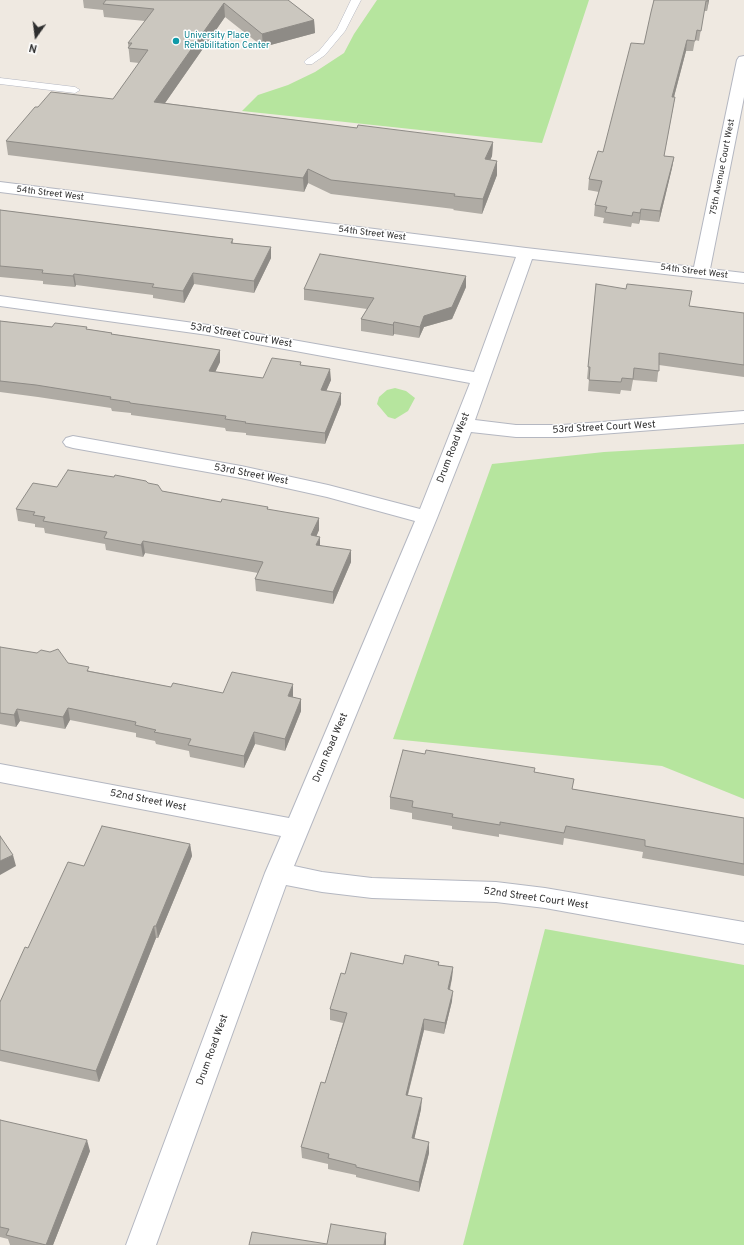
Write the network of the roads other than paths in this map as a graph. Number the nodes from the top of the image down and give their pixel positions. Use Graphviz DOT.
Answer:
graph roads {
  1 [pos="356,0"];
  2 [pos="744,60"];
  3 [pos="309,62"];
  4 [pos="0,81"];
  5 [pos="76,90"];
  6 [pos="0,188"];
  7 [pos="526,253"];
  8 [pos="701,273"];
  9 [pos="744,278"];
  10 [pos="0,301"];
  11 [pos="480,379"];
  12 [pos="744,417"];
  13 [pos="464,425"];
  14 [pos="73,442"];
  15 [pos="427,518"];
  16 [pos="0,773"];
  17 [pos="296,829"];
  18 [pos="278,873"];
  19 [pos="744,933"];
  20 [pos="141,1245"];
  1 -- 3 [label="lane"];
  2 -- 8 [label="street, 75th Avenue Court West"];
  4 -- 5 [label="lane"];
  6 -- 7 [label="street, 54th Street West"];
  7 -- 8 [label="street, 54th Street West"];
  7 -- 11 [label="street, Drum Road West"];
  8 -- 9 [label="street, 54th Street West"];
  10 -- 11 [label="street, 53rd Street Court West"];
  11 -- 13 [label="street, Drum Road West"];
  12 -- 13 [label="street, 53rd Street Court West"];
  13 -- 15 [label="street, Drum Road West"];
  14 -- 15 [label="street, 53rd Street West"];
  15 -- 17 [label="street, Drum Road West"];
  16 -- 17 [label="street, 52nd Street West"];
  17 -- 18 [label="street, Drum Road West"];
  18 -- 19 [label="street, 52nd Street Court West"];
  18 -- 20 [label="street, Drum Road West"];
}
